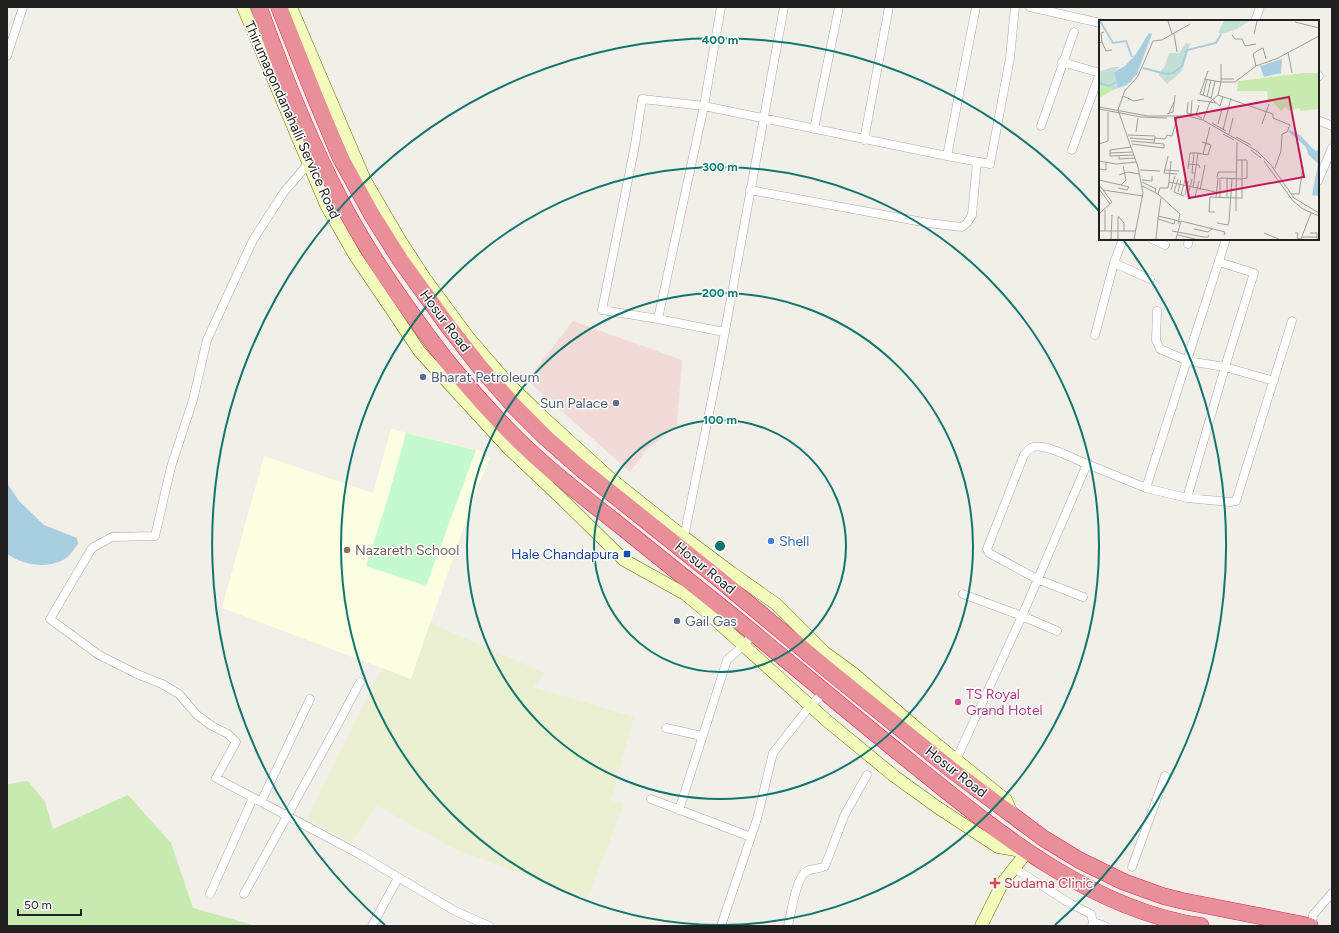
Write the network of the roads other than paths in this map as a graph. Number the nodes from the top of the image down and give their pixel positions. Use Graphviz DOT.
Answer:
graph roads {
  1 [pos="23,7"];
  2 [pos="243,7"];
  3 [pos="259,7"];
  4 [pos="279,7"];
  5 [pos="291,7"];
  6 [pos="721,7"];
  7 [pos="784,7"];
  8 [pos="839,7"];
  9 [pos="889,7"];
  10 [pos="976,7"];
  11 [pos="1015,7"];
  12 [pos="1030,7"];
  13 [pos="1260,7"];
  14 [pos="1255,20"];
  15 [pos="1099,23"];
  16 [pos="1074,32"];
  17 [pos="7,56"];
  18 [pos="1062,62"];
  19 [pos="1099,74"];
  20 [pos="1099,77"];
  21 [pos="704,106"];
  22 [pos="763,118"];
  23 [pos="1319,120"];
  24 [pos="1041,126"];
  25 [pos="1332,126"];
  26 [pos="814,129"];
  27 [pos="864,140"];
  28 [pos="1332,148"];
  29 [pos="1072,150"];
  30 [pos="947,156"];
  31 [pos="977,162"];
  32 [pos="308,164"];
  33 [pos="1319,179"];
  34 [pos="750,190"];
  35 [pos="1122,240"];
  36 [pos="1155,240"];
  37 [pos="1226,240"];
  38 [pos="1165,244"];
  39 [pos="1219,262"];
  40 [pos="1114,263"];
  41 [pos="1150,279"];
  42 [pos="1157,311"];
  43 [pos="658,319"];
  44 [pos="1292,321"];
  45 [pos="724,332"];
  46 [pos="1095,335"];
  47 [pos="1188,361"];
  48 [pos="1225,367"];
  49 [pos="1274,381"];
  50 [pos="1087,464"];
  51 [pos="1146,488"];
  52 [pos="1187,498"];
  53 [pos="684,537"];
  54 [pos="1037,579"];
  55 [pos="963,594"];
  56 [pos="1083,597"];
  57 [pos="1022,616"];
  58 [pos="1057,631"];
  59 [pos="749,639"];
  60 [pos="360,682"];
  61 [pos="825,692"];
  62 [pos="310,699"];
  63 [pos="810,706"];
  64 [pos="666,728"];
  65 [pos="702,736"];
  66 [pos="956,760"];
  67 [pos="867,775"];
  68 [pos="1165,776"];
  69 [pos="253,798"];
  70 [pos="651,799"];
  71 [pos="261,802"];
  72 [pos="679,810"];
  73 [pos="287,816"];
  74 [pos="1013,816"];
  75 [pos="751,837"];
  76 [pos="1027,852"];
  77 [pos="1132,867"];
  78 [pos="1014,868"];
  79 [pos="398,878"];
  80 [pos="1332,893"];
  81 [pos="210,894"];
  82 [pos="244,894"];
  83 [pos="1092,924"];
  84 [pos="372,926"];
  85 [pos="489,926"];
  86 [pos="722,926"];
  87 [pos="788,926"];
  88 [pos="981,926"];
  89 [pos="1105,926"];
  90 [pos="1201,926"];
  91 [pos="1311,926"];
  1 -- 17 [label="street"];
  2 -- 32 [label="street, Thirumagondanahalli Service Road"];
  3 -- 59 [label="highway, Hosur Road"];
  4 -- 74 [label="highway, Hosur Road"];
  5 -- 53 [label="street"];
  6 -- 21 [label="street"];
  7 -- 22 [label="street"];
  8 -- 26 [label="street"];
  9 -- 27 [label="street"];
  10 -- 30 [label="street"];
  11 -- 31 [label="street"];
  12 -- 15 [label="street"];
  13 -- 14 [label="street"];
  16 -- 18 [label="street"];
  18 -- 19 [label="street"];
  18 -- 24 [label="street"];
  20 -- 29 [label="street"];
  21 -- 22 [label="street"];
  21 -- 43 [label="street"];
  21 -- 43 [label="street"];
  22 -- 26 [label="street"];
  22 -- 34 [label="street"];
  23 -- 25 [label="street"];
  26 -- 27 [label="street"];
  27 -- 30 [label="street"];
  28 -- 33 [label="street"];
  30 -- 31 [label="street"];
  31 -- 34 [label="street"];
  32 -- 59 [label="street, Thirumagondanahalli Service Road"];
  32 -- 69 [label="street"];
  34 -- 45 [label="street"];
  35 -- 40 [label="street"];
  36 -- 38 [label="street"];
  37 -- 39 [label="street"];
  39 -- 47 [label="street"];
  39 -- 48 [label="street"];
  40 -- 41 [label="street"];
  40 -- 46 [label="street"];
  42 -- 47 [label="street"];
  43 -- 45 [label="street"];
  44 -- 49 [label="street"];
  45 -- 53 [label="street"];
  47 -- 48 [label="street"];
  47 -- 51 [label="street"];
  48 -- 49 [label="street"];
  48 -- 52 [label="street"];
  49 -- 52 [label="street"];
  50 -- 51 [label="street"];
  50 -- 54 [label="street"];
  50 -- 54 [label="street"];
  51 -- 52 [label="street"];
  53 -- 66 [label="street"];
  54 -- 56 [label="street"];
  54 -- 57 [label="street"];
  55 -- 57 [label="street"];
  57 -- 58 [label="street"];
  57 -- 66 [label="street"];
  59 -- 61 [label="highway, Hosur Road"];
  59 -- 63 [label="street, Thirumagondanahalli Service Road"];
  59 -- 65 [label="street"];
  60 -- 73 [label="street"];
  61 -- 63 [label="street"];
  61 -- 76 [label="highway, Hosur Road"];
  62 -- 71 [label="street"];
  63 -- 75 [label="street"];
  63 -- 76 [label="street, Thirumagondanahalli Service Road"];
  64 -- 65 [label="street"];
  65 -- 72 [label="street"];
  66 -- 74 [label="street"];
  67 -- 87 [label="street"];
  68 -- 77 [label="street"];
  69 -- 71 [label="street"];
  69 -- 81 [label="street"];
  70 -- 72 [label="street"];
  71 -- 73 [label="street"];
  72 -- 75 [label="street"];
  73 -- 79 [label="street"];
  73 -- 82 [label="street"];
  74 -- 91 [label="highway, Hosur Road"];
  75 -- 86 [label="street"];
  76 -- 78 [label="street"];
  76 -- 90 [label="highway, Hosur Road"];
  78 -- 83 [label="street"];
  78 -- 88 [label="street"];
  79 -- 84 [label="street"];
  79 -- 85 [label="street"];
  80 -- 91 [label="street"];
  83 -- 89 [label="street"];
}
